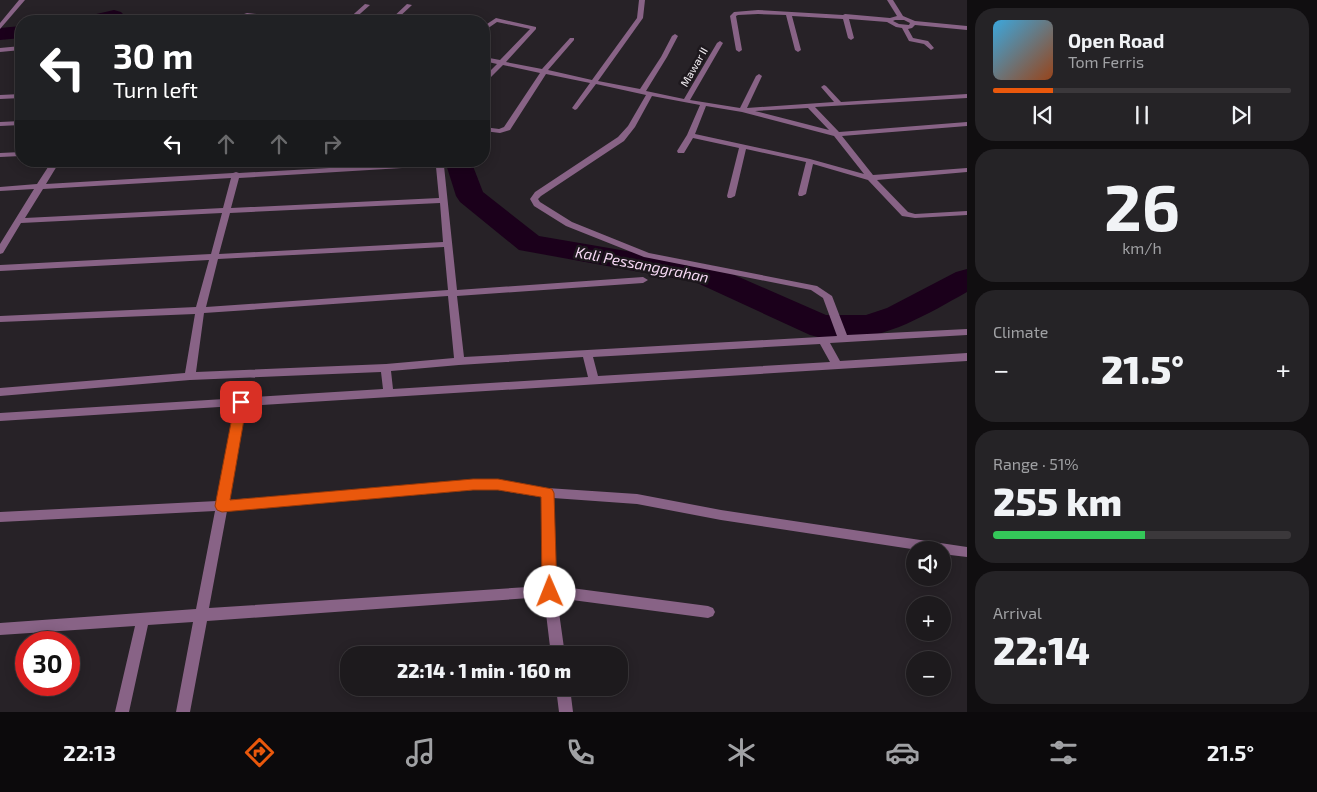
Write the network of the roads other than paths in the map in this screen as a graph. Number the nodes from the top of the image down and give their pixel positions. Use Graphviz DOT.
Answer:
graph roads {
  1 [pos="22,0"];
  2 [pos="642,0"];
  3 [pos="890,0"];
  4 [pos="409,5"];
  5 [pos="367,6"];
  6 [pos="789,14"];
  7 [pos="356,15"];
  8 [pos="398,15"];
  9 [pos="845,16"];
  10 [pos="901,18"];
  11 [pos="890,20"];
  12 [pos="914,23"];
  13 [pos="490,24"];
  14 [pos="0,27"];
  15 [pos="904,27"];
  16 [pos="964,30"];
  17 [pos="675,36"];
  18 [pos="572,38"];
  19 [pos="851,38"];
  20 [pos="720,43"];
  21 [pos="931,48"];
  22 [pos="15,49"];
  23 [pos="0,50"];
  24 [pos="739,50"];
  25 [pos="798,50"];
  26 [pos="490,60"];
  27 [pos="499,62"];
  28 [pos="545,70"];
  29 [pos="490,73"];
  30 [pos="759,76"];
  31 [pos="595,81"];
  32 [pos="824,87"];
  33 [pos="642,91"];
  34 [pos="650,93"];
  35 [pos="15,96"];
  36 [pos="964,96"];
  37 [pos="0,97"];
  38 [pos="686,101"];
  39 [pos="967,103"];
  40 [pos="704,104"];
  41 [pos="839,104"];
  42 [pos="811,107"];
  43 [pos="575,108"];
  44 [pos="742,110"];
  45 [pos="15,123"];
  46 [pos="0,124"];
  47 [pos="967,124"];
  48 [pos="490,130"];
  49 [pos="837,134"];
  50 [pos="691,135"];
  51 [pos="743,147"];
  52 [pos="681,152"];
  53 [pos="15,154"];
  54 [pos="0,155"];
  55 [pos="810,160"];
  56 [pos="52,167"];
  57 [pos="376,167"];
  58 [pos="440,167"];
  59 [pos="967,170"];
  60 [pos="236,174"];
  61 [pos="871,178"];
  62 [pos="41,186"];
  63 [pos="0,189"];
  64 [pos="802,194"];
  65 [pos="731,196"];
  66 [pos="444,200"];
  67 [pos="226,210"];
  68 [pos="967,213"];
  69 [pos="18,221"];
  70 [pos="448,244"];
  71 [pos="0,251"];
  72 [pos="213,257"];
  73 [pos="0,268"];
  74 [pos="643,280"];
  75 [pos="452,293"];
  76 [pos="200,310"];
  77 [pos="0,319"];
  78 [pos="967,332"];
  79 [pos="842,336"];
  80 [pos="823,340"];
  81 [pos="587,354"];
  82 [pos="967,357"];
  83 [pos="459,361"];
  84 [pos="837,365"];
  85 [pos="386,368"];
  86 [pos="190,376"];
  87 [pos="594,379"];
  88 [pos="0,392"];
  89 [pos="388,393"];
  90 [pos="241,402"];
  91 [pos="0,417"];
  92 [pos="547,493"];
  93 [pos="222,506"];
  94 [pos="0,518"];
  95 [pos="967,552"];
  96 [pos="550,592"];
  97 [pos="708,612"];
  98 [pos="202,615"];
  99 [pos="143,619"];
  100 [pos="0,629"];
  101 [pos="557,646"];
  102 [pos="564,696"];
  103 [pos="122,712"];
  104 [pos="183,712"];
  105 [pos="566,712"];
  1 -- 14 [label="street"];
  2 -- 31 [label="street"];
  3 -- 10 [label="street"];
  4 -- 8 [label="street"];
  5 -- 7 [label="street"];
  6 -- 9 [label="street"];
  6 -- 24 [label="street"];
  6 -- 25 [label="street"];
  9 -- 11 [label="street"];
  9 -- 19 [label="street"];
  10 -- 11 [label="street"];
  10 -- 12 [label="street"];
  11 -- 15 [label="street"];
  12 -- 15 [label="street"];
  12 -- 16 [label="street"];
  13 -- 27 [label="street"];
  15 -- 21 [label="street"];
  17 -- 33 [label="street"];
  18 -- 28 [label="street"];
  20 -- 38 [label="street, Mawar II"];
  22 -- 23 [label="street"];
  26 -- 27 [label="street"];
  27 -- 28 [label="street"];
  27 -- 29 [label="street"];
  28 -- 31 [label="street"];
  28 -- 48 [label="street"];
  30 -- 44 [label="street"];
  31 -- 33 [label="street"];
  31 -- 43 [label="street"];
  32 -- 41 [label="street"];
  33 -- 34 [label="street"];
  34 -- 38 [label="street"];
  34 -- 79 [label="street"];
  35 -- 37 [label="street"];
  36 -- 39 [label="street"];
  36 -- 41 [label="street"];
  38 -- 40 [label="street"];
  40 -- 44 [label="street"];
  40 -- 50 [label="street"];
  41 -- 42 [label="street"];
  42 -- 44 [label="street"];
  42 -- 49 [label="street"];
  44 -- 49 [label="street"];
  45 -- 46 [label="street"];
  47 -- 49 [label="street"];
  49 -- 61 [label="street"];
  50 -- 51 [label="street"];
  50 -- 52 [label="street"];
  51 -- 55 [label="street"];
  51 -- 65 [label="street"];
  53 -- 54 [label="street"];
  55 -- 61 [label="street"];
  55 -- 64 [label="street"];
  56 -- 62 [label="street"];
  57 -- 60 [label="street"];
  58 -- 66 [label="street"];
  59 -- 61 [label="street"];
  60 -- 62 [label="street"];
  60 -- 67 [label="street"];
  61 -- 68 [label="street"];
  62 -- 63 [label="street"];
  62 -- 69 [label="street"];
  66 -- 67 [label="street"];
  66 -- 70 [label="street"];
  67 -- 69 [label="street"];
  67 -- 72 [label="street"];
  69 -- 71 [label="street"];
  70 -- 72 [label="street"];
  70 -- 75 [label="street"];
  72 -- 73 [label="street"];
  72 -- 76 [label="street"];
  74 -- 75 [label="street"];
  75 -- 76 [label="street"];
  75 -- 83 [label="street"];
  76 -- 77 [label="street"];
  76 -- 86 [label="street"];
  78 -- 79 [label="street"];
  79 -- 80 [label="street"];
  80 -- 81 [label="street"];
  80 -- 84 [label="street"];
  81 -- 83 [label="street"];
  81 -- 87 [label="street"];
  82 -- 84 [label="street"];
  83 -- 85 [label="street"];
  84 -- 87 [label="street"];
  85 -- 86 [label="street"];
  85 -- 89 [label="street"];
  86 -- 88 [label="street"];
  87 -- 89 [label="street"];
  89 -- 90 [label="street"];
  90 -- 91 [label="street"];
  90 -- 93 [label="street"];
  92 -- 93 [label="street"];
  92 -- 95 [label="street"];
  92 -- 96 [label="street"];
  93 -- 94 [label="street"];
  93 -- 98 [label="street"];
  96 -- 97 [label="street"];
  96 -- 98 [label="street"];
  96 -- 101 [label="street"];
  98 -- 99 [label="street"];
  98 -- 104 [label="street"];
  99 -- 100 [label="street"];
  99 -- 103 [label="street"];
  102 -- 105 [label="street"];
}
